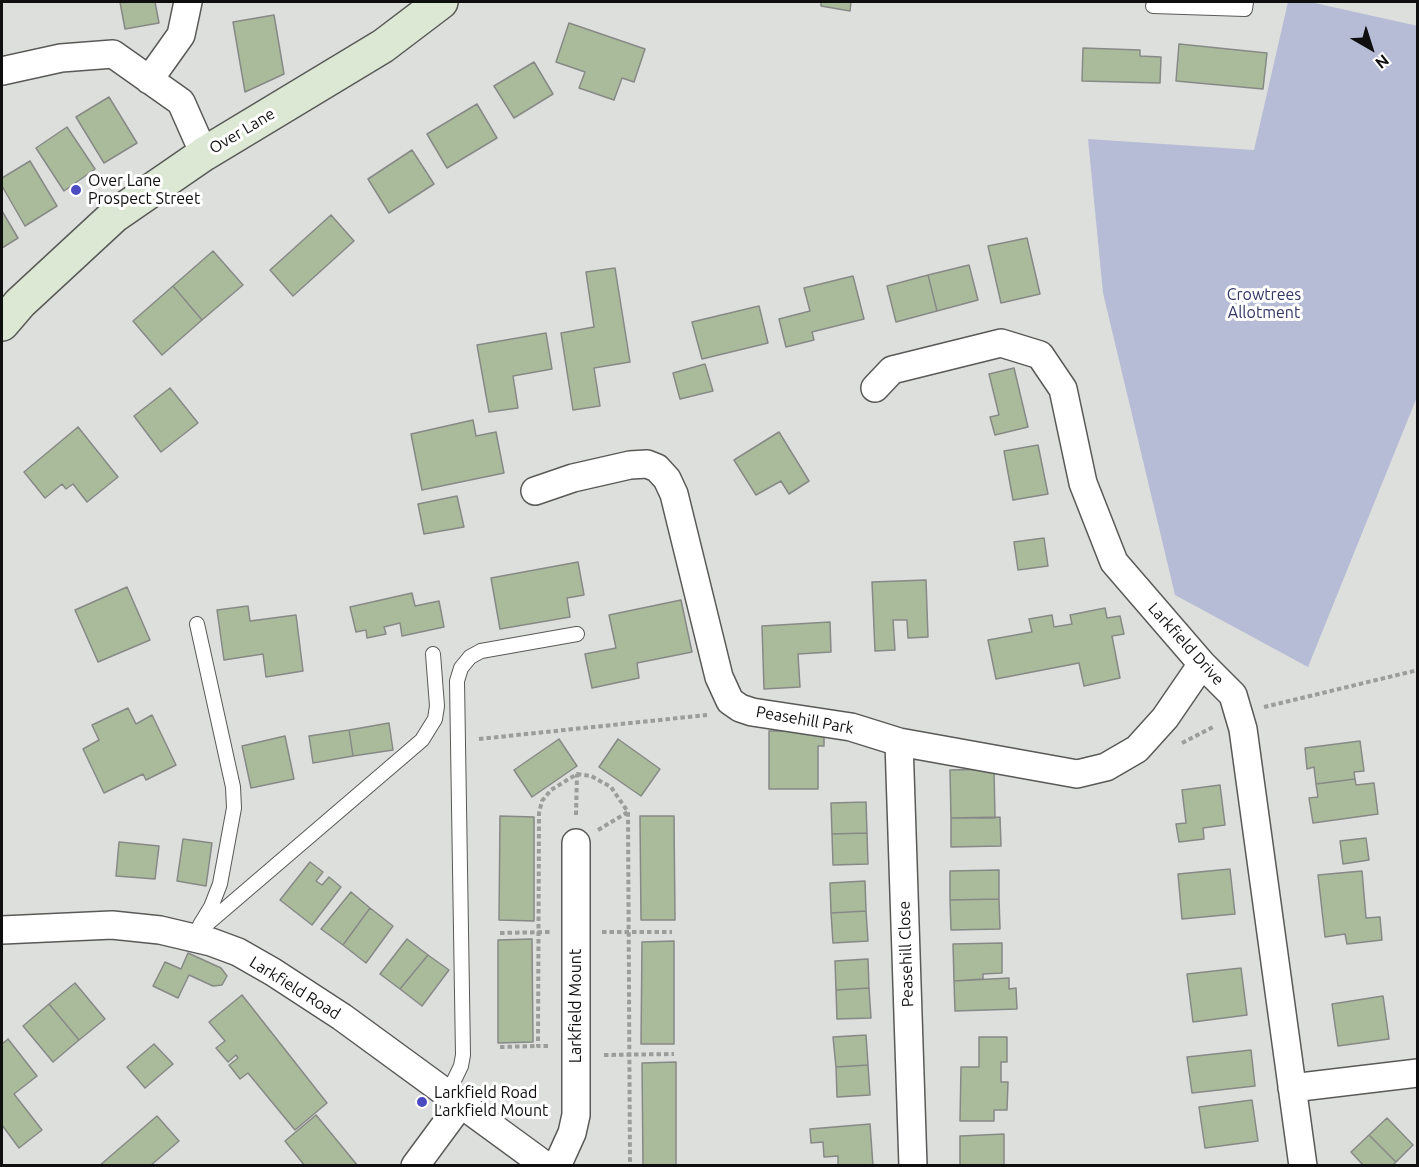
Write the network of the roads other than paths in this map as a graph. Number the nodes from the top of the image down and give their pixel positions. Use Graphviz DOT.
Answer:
graph roads {
  1 [pos="188,2"];
  2 [pos="441,2"];
  3 [pos="1246,2"];
  4 [pos="1153,6"];
  5 [pos="2,71"];
  6 [pos="149,80"];
  7 [pos="204,154"];
  8 [pos="2,324"];
  9 [pos="875,388"];
  10 [pos="535,491"];
  11 [pos="197,624"];
  12 [pos="577,634"];
  13 [pos="433,654"];
  14 [pos="1202,664"];
  15 [pos="899,742"];
  16 [pos="576,843"];
  17 [pos="2,930"];
  18 [pos="192,937"];
  19 [pos="1418,1073"];
  20 [pos="1292,1088"];
  21 [pos="453,1100"];
  22 [pos="415,1166"];
  23 [pos="546,1166"];
  24 [pos="556,1166"];
  25 [pos="912,1166"];
  26 [pos="1303,1166"];
  1 -- 6 [label="street"];
  2 -- 7 [label="street, Over Lane"];
  3 -- 4 [label="lane"];
  5 -- 6 [label="street"];
  6 -- 7 [label="street"];
  7 -- 8 [label="street, Over Lane"];
  9 -- 14 [label="street, Larkfield Drive"];
  10 -- 15 [label="street, Peasehill Park"];
  11 -- 18 [label="lane"];
  12 -- 21 [label="lane"];
  13 -- 18 [label="lane"];
  14 -- 15 [label="street, Peasehill Park"];
  14 -- 20 [label="street, Larkfield Drive"];
  15 -- 25 [label="street, Peasehill Close"];
  16 -- 24 [label="street, Larkfield Mount"];
  17 -- 18 [label="street, Larkfield Road"];
  18 -- 21 [label="street, Larkfield Road"];
  19 -- 20 [label="street"];
  20 -- 26 [label="street, Larkfield Drive"];
  21 -- 22 [label="street"];
  21 -- 23 [label="street, Larkfield Road"];
}
